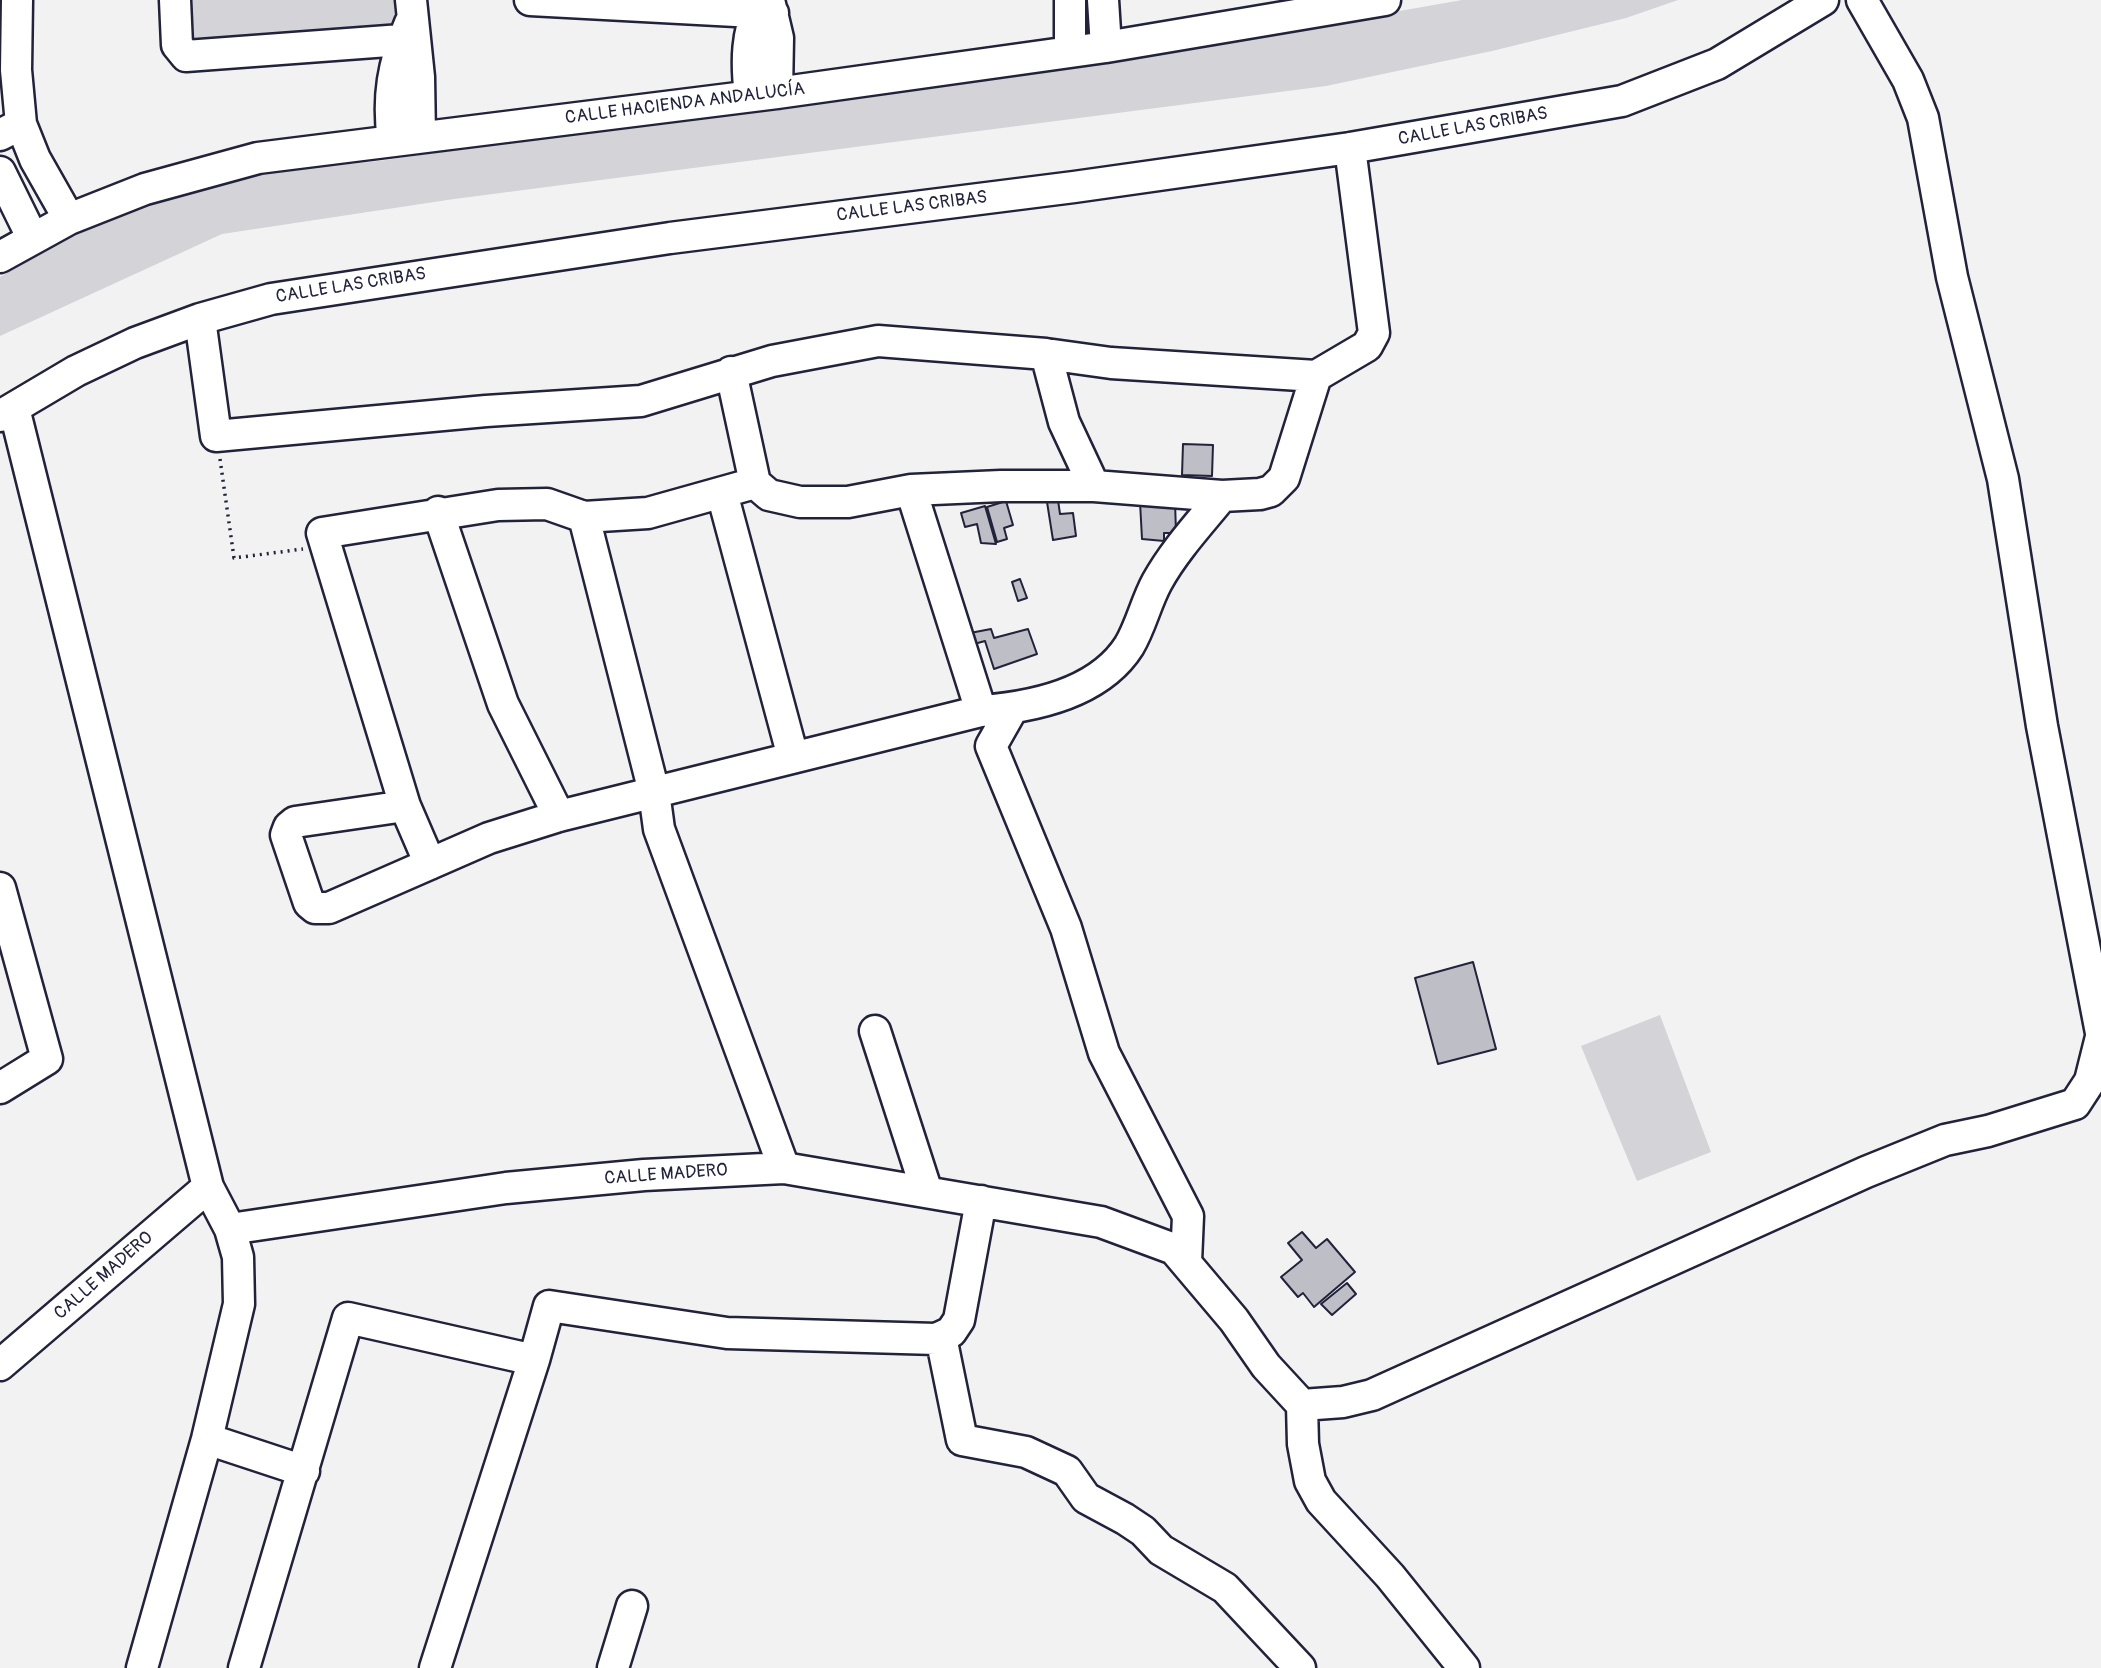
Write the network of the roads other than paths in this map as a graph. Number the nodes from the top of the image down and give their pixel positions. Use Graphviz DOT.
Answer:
graph roads {
  1 [pos="17,0"];
  2 [pos="175,0"];
  3 [pos="530,0"];
  4 [pos="1070,0"];
  5 [pos="1103,0"];
  6 [pos="1823,0"];
  7 [pos="1862,0"];
  8 [pos="1366,2"];
  9 [pos="764,17"];
  10 [pos="410,24"];
  11 [pos="1106,47"];
  12 [pos="1070,50"];
  13 [pos="764,95"];
  14 [pos="10,129"];
  15 [pos="406,139"];
  16 [pos="1350,148"];
  17 [pos="34,159"];
  18 [pos="1,174"];
  19 [pos="69,219"];
  20 [pos="32,237"];
  21 [pos="0,257"];
  22 [pos="200,319"];
  23 [pos="1046,354"];
  24 [pos="731,372"];
  25 [pos="1316,376"];
  26 [pos="7,412"];
  27 [pos="755,483"];
  28 [pos="1094,486"];
  29 [pos="911,489"];
  30 [pos="722,493"];
  31 [pos="1222,496"];
  32 [pos="438,512"];
  33 [pos="584,517"];
  34 [pos="1012,709"];
  35 [pos="981,711"];
  36 [pos="793,757"];
  37 [pos="654,792"];
  38 [pos="405,806"];
  39 [pos="559,816"];
  40 [pos="430,864"];
  41 [pos="0,888"];
  42 [pos="875,1031"];
  43 [pos="2101,1035"];
  44 [pos="0,1088"];
  45 [pos="784,1168"];
  46 [pos="208,1187"];
  47 [pos="927,1192"];
  48 [pos="981,1201"];
  49 [pos="230,1229"];
  50 [pos="1186,1262"];
  51 [pos="941,1337"];
  52 [pos="534,1360"];
  53 [pos="0,1365"];
  54 [pos="1303,1405"];
  55 [pos="207,1439"];
  56 [pos="304,1471"];
  57 [pos="632,1606"];
  58 [pos="142,1668"];
  59 [pos="244,1668"];
  60 [pos="435,1668"];
  61 [pos="613,1668"];
  62 [pos="1300,1668"];
  63 [pos="1464,1668"];
  1 -- 14 [label="street"];
  2 -- 10 [label="street"];
  3 -- 9 [label="street"];
  4 -- 12 [label="street"];
  5 -- 11 [label="street"];
  6 -- 16 [label="street, CALLE LAS CRIBAS"];
  7 -- 43 [label="street"];
  8 -- 11 [label="street, CALLE HACIENDA ANDALUCÍA"];
  9 -- 13 [label="street"];
  10 -- 15 [label="street"];
  11 -- 12 [label="street, CALLE HACIENDA ANDALUCÍA"];
  12 -- 13 [label="street, CALLE HACIENDA ANDALUCÍA"];
  13 -- 15 [label="street, CALLE HACIENDA ANDALUCÍA"];
  14 -- 17 [label="street"];
  15 -- 19 [label="street, CALLE HACIENDA ANDALUCÍA"];
  16 -- 22 [label="street, CALLE LAS CRIBAS"];
  16 -- 25 [label="street"];
  17 -- 18 [label="street"];
  17 -- 19 [label="street"];
  18 -- 20 [label="street"];
  19 -- 20 [label="street, CALLE HACIENDA ANDALUCÍA"];
  20 -- 21 [label="street, CALLE HACIENDA ANDALUCÍA"];
  22 -- 24 [label="street"];
  22 -- 26 [label="street, CALLE LAS CRIBAS"];
  23 -- 24 [label="street"];
  23 -- 25 [label="street"];
  23 -- 28 [label="street"];
  24 -- 27 [label="street"];
  25 -- 31 [label="street"];
  26 -- 46 [label="street"];
  27 -- 29 [label="street"];
  27 -- 30 [label="street"];
  28 -- 29 [label="street"];
  28 -- 31 [label="street"];
  29 -- 35 [label="street"];
  30 -- 33 [label="street"];
  30 -- 36 [label="street"];
  31 -- 34 [label="street"];
  32 -- 33 [label="street"];
  32 -- 38 [label="street"];
  32 -- 39 [label="street"];
  33 -- 37 [label="street"];
  34 -- 35 [label="street"];
  34 -- 50 [label="street"];
  35 -- 36 [label="street"];
  36 -- 37 [label="street"];
  37 -- 39 [label="street"];
  37 -- 45 [label="street"];
  38 -- 40 [label="street"];
  38 -- 40 [label="street"];
  39 -- 40 [label="street"];
  41 -- 44 [label="street"];
  42 -- 47 [label="street"];
  43 -- 54 [label="street"];
  45 -- 47 [label="street, CALLE MADERO"];
  45 -- 49 [label="street, CALLE MADERO"];
  46 -- 49 [label="street"];
  46 -- 53 [label="street, CALLE MADERO"];
  47 -- 48 [label="street, CALLE MADERO"];
  48 -- 50 [label="street, CALLE MADERO"];
  48 -- 51 [label="street"];
  49 -- 55 [label="street"];
  50 -- 54 [label="street, CALLE MADERO"];
  51 -- 52 [label="street"];
  51 -- 62 [label="street"];
  52 -- 56 [label="street"];
  52 -- 60 [label="street"];
  54 -- 63 [label="street"];
  55 -- 56 [label="street"];
  55 -- 58 [label="street"];
  56 -- 59 [label="street"];
  57 -- 61 [label="street"];
}
